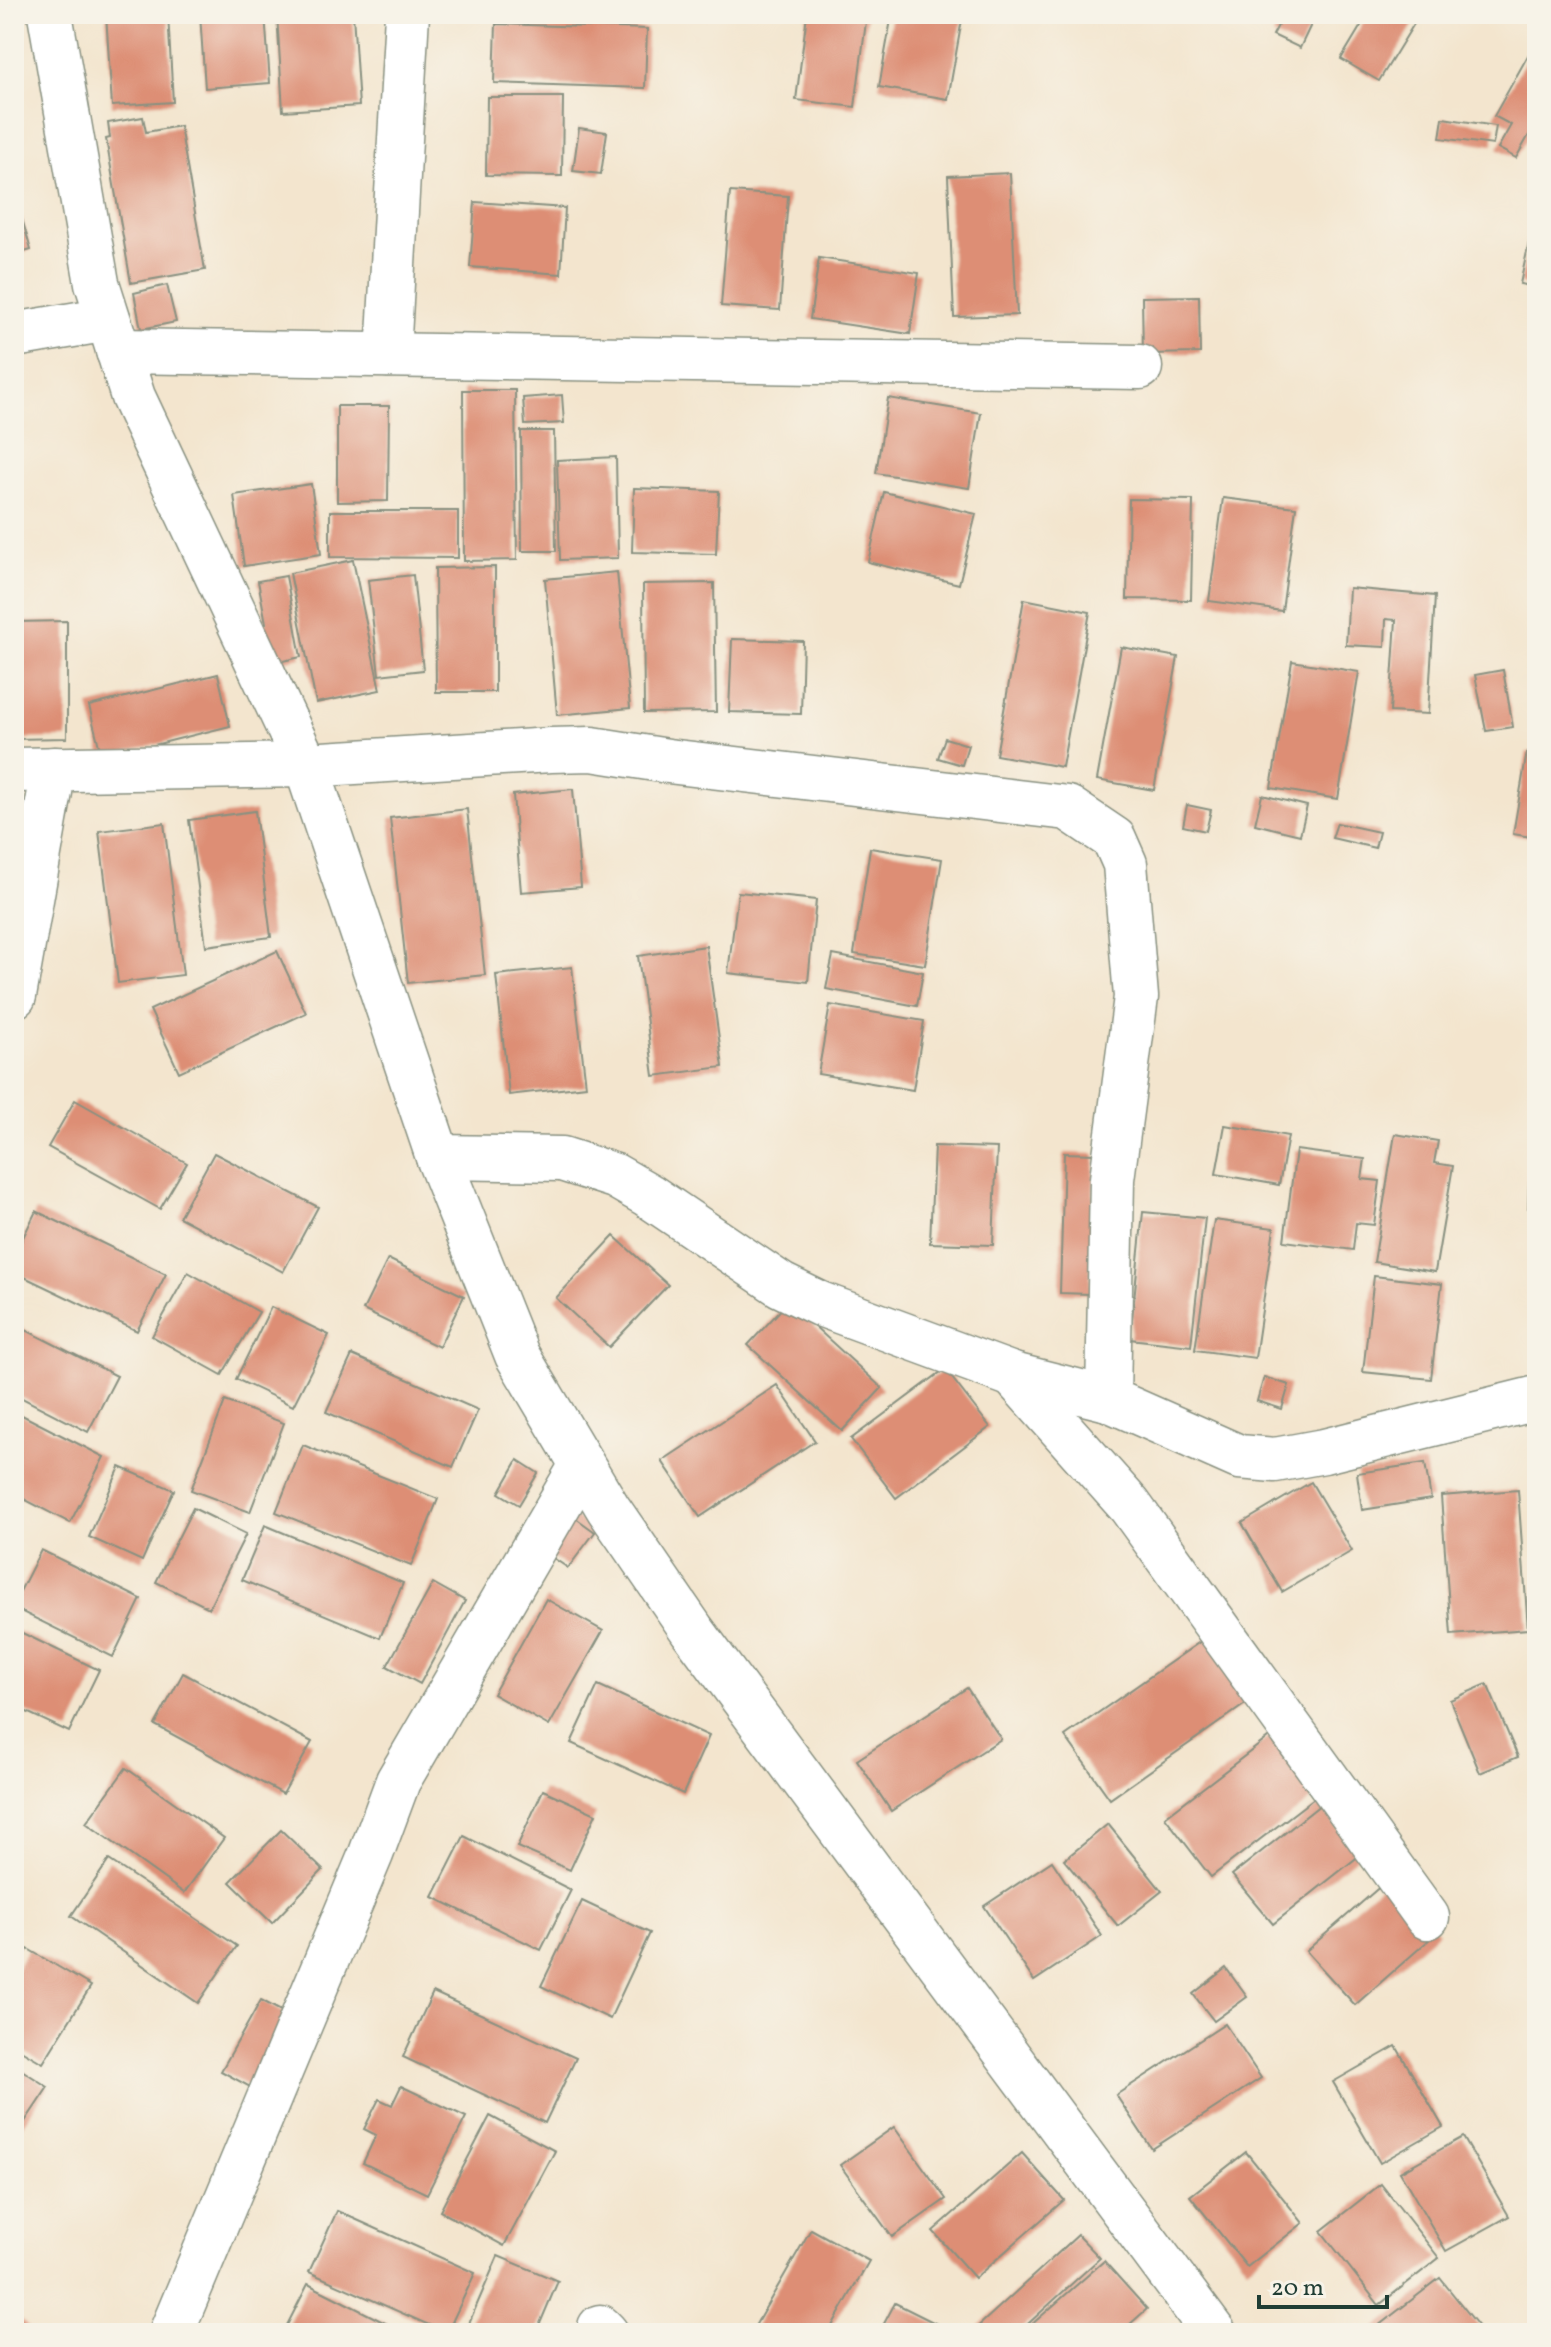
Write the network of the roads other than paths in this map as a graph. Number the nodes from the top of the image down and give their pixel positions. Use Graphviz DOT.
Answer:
graph roads {
  1 [pos="50,14"];
  2 [pos="407,14"];
  3 [pos="14,335"];
  4 [pos="113,335"];
  5 [pos="388,355"];
  6 [pos="1140,367"];
  7 [pos="306,765"];
  8 [pos="34,770"];
  9 [pos="14,996"];
  10 [pos="438,1157"];
  11 [pos="1013,1375"];
  12 [pos="1537,1398"];
  13 [pos="1108,1399"];
  14 [pos="582,1465"];
  15 [pos="1427,1917"];
  16 [pos="171,2333"];
  17 [pos="1214,2333"];
  1 -- 4 [label="street"];
  2 -- 5 [label="street"];
  3 -- 4 [label="street"];
  4 -- 5 [label="street"];
  4 -- 7 [label="street"];
  5 -- 6 [label="street"];
  7 -- 8 [label="street"];
  7 -- 10 [label="street"];
  7 -- 13 [label="street"];
  8 -- 9 [label="street"];
  10 -- 11 [label="street"];
  10 -- 14 [label="street"];
  11 -- 13 [label="street"];
  11 -- 15 [label="street"];
  12 -- 13 [label="street"];
  14 -- 16 [label="street"];
  14 -- 17 [label="street"];
}
